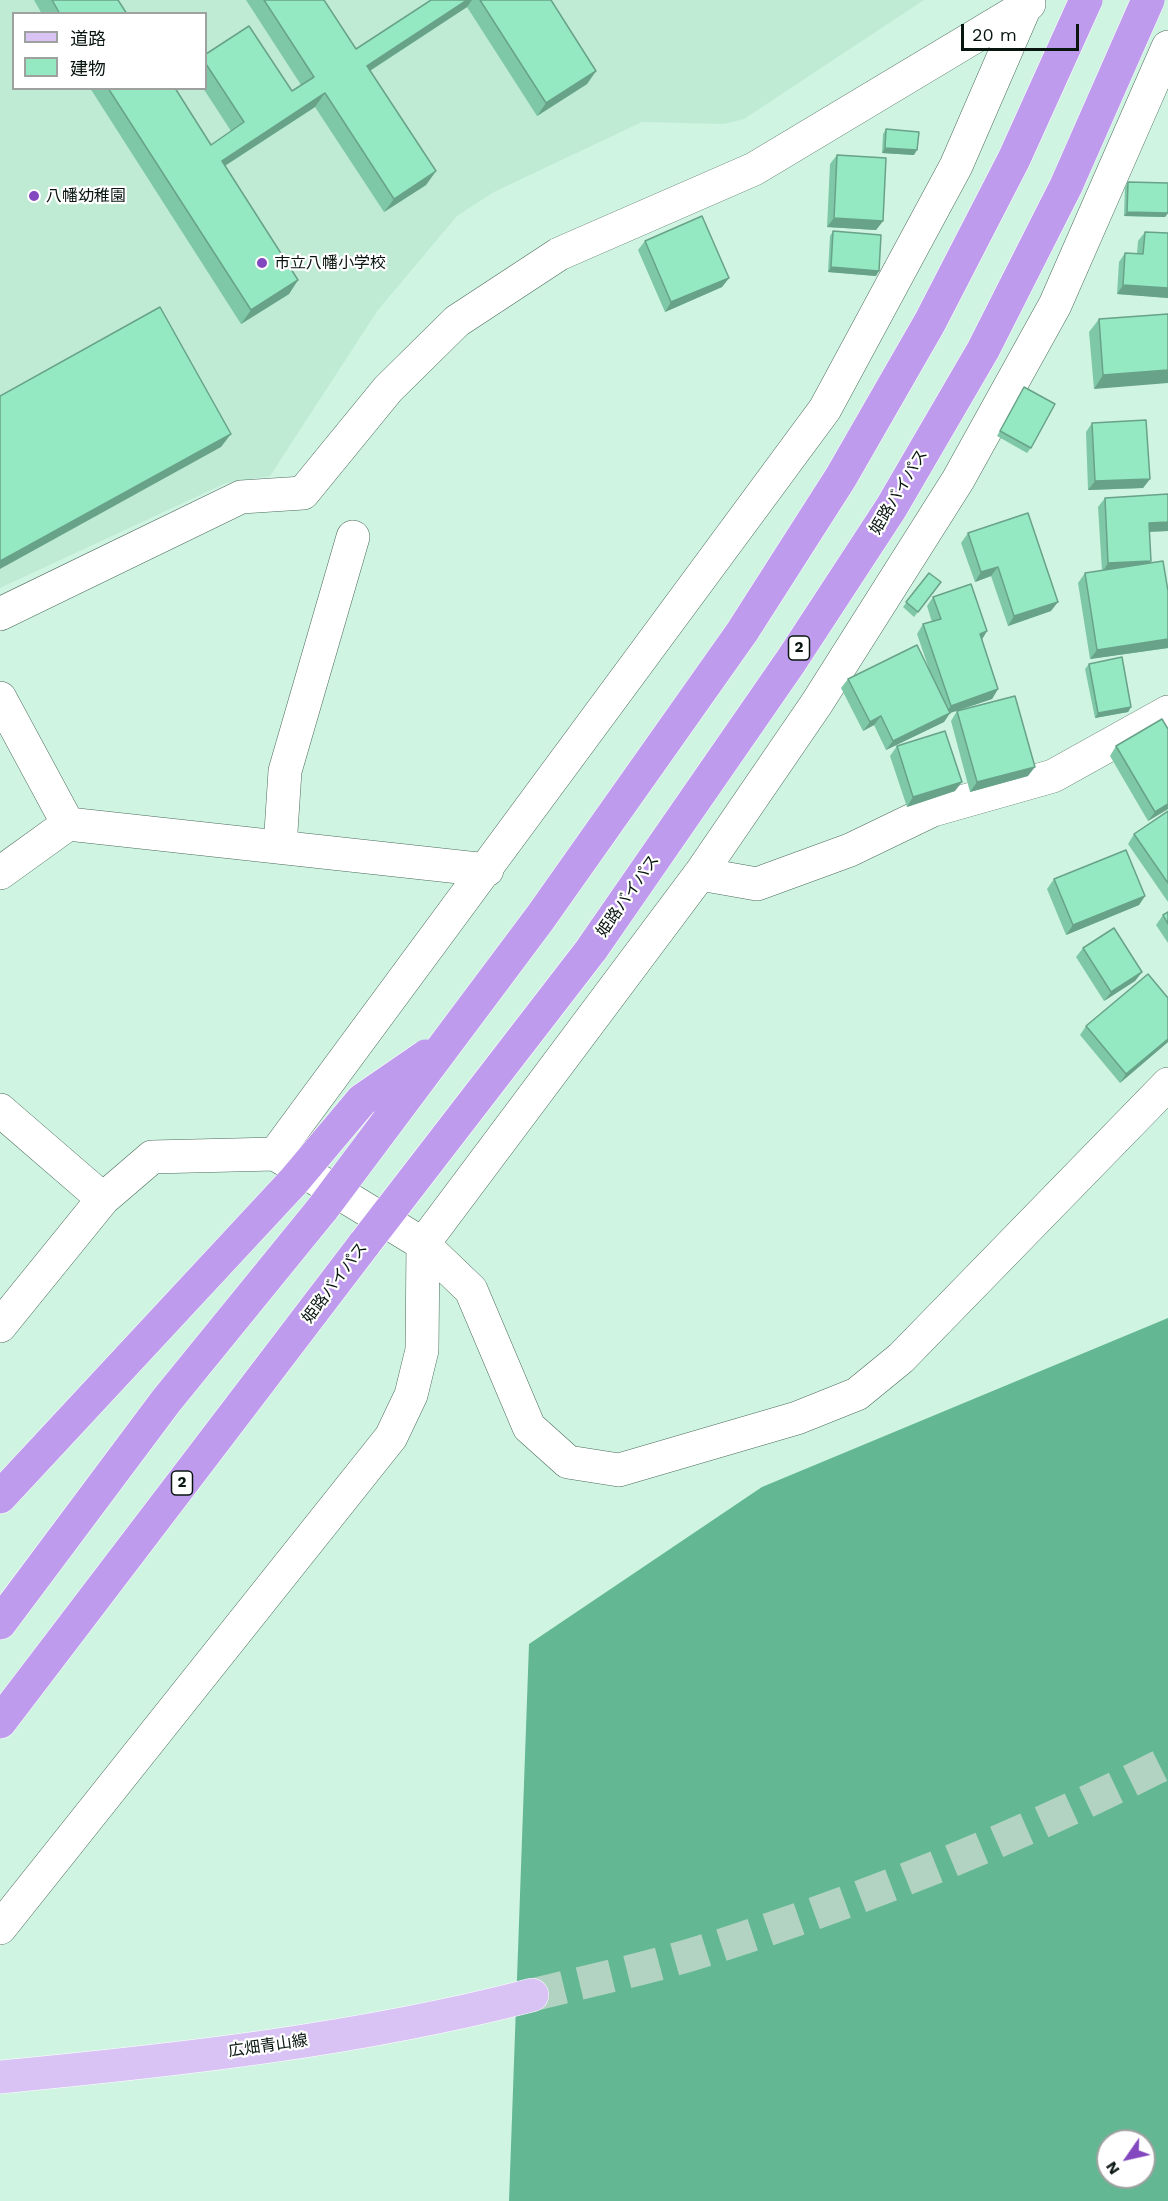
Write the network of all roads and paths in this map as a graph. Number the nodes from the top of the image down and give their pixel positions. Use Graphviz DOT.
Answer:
graph roads {
  1 [pos="1086,0"];
  2 [pos="1149,0"];
  3 [pos="1030,2"];
  4 [pos="1168,47"];
  5 [pos="353,537"];
  6 [pos="0,614"];
  7 [pos="0,698"];
  8 [pos="1168,712"];
  9 [pos="68,824"];
  10 [pos="280,847"];
  11 [pos="487,870"];
  12 [pos="0,873"];
  13 [pos="700,874"];
  14 [pos="448,1040"];
  15 [pos="1168,1084"];
  16 [pos="0,1110"];
  17 [pos="275,1154"];
  18 [pos="103,1199"];
  19 [pos="423,1244"];
  20 [pos="0,1326"];
  21 [pos="0,1497"];
  22 [pos="0,1623"];
  23 [pos="0,1722"];
  24 [pos="0,1928"];
  25 [pos="532,1995"];
  26 [pos="0,2077"];
  1 -- 14 [label="highway, bridge"];
  2 -- 23 [label="highway, 姫路バイパス / 2, bridge"];
  3 -- 6 [label="street"];
  3 -- 11 [label="street"];
  4 -- 13 [label="street"];
  5 -- 10 [label="street"];
  7 -- 9 [label="street"];
  8 -- 13 [label="street"];
  9 -- 10 [label="street"];
  9 -- 12 [label="street"];
  10 -- 11 [label="street"];
  11 -- 17 [label="street"];
  13 -- 19 [label="street"];
  14 -- 21 [label="highway, bridge"];
  14 -- 22 [label="highway, bridge"];
  15 -- 19 [label="street"];
  16 -- 18 [label="street"];
  17 -- 18 [label="street"];
  17 -- 19 [label="street"];
  18 -- 20 [label="street"];
  19 -- 24 [label="street"];
  25 -- 26 [label="main road, 広畑青山線"];
}
